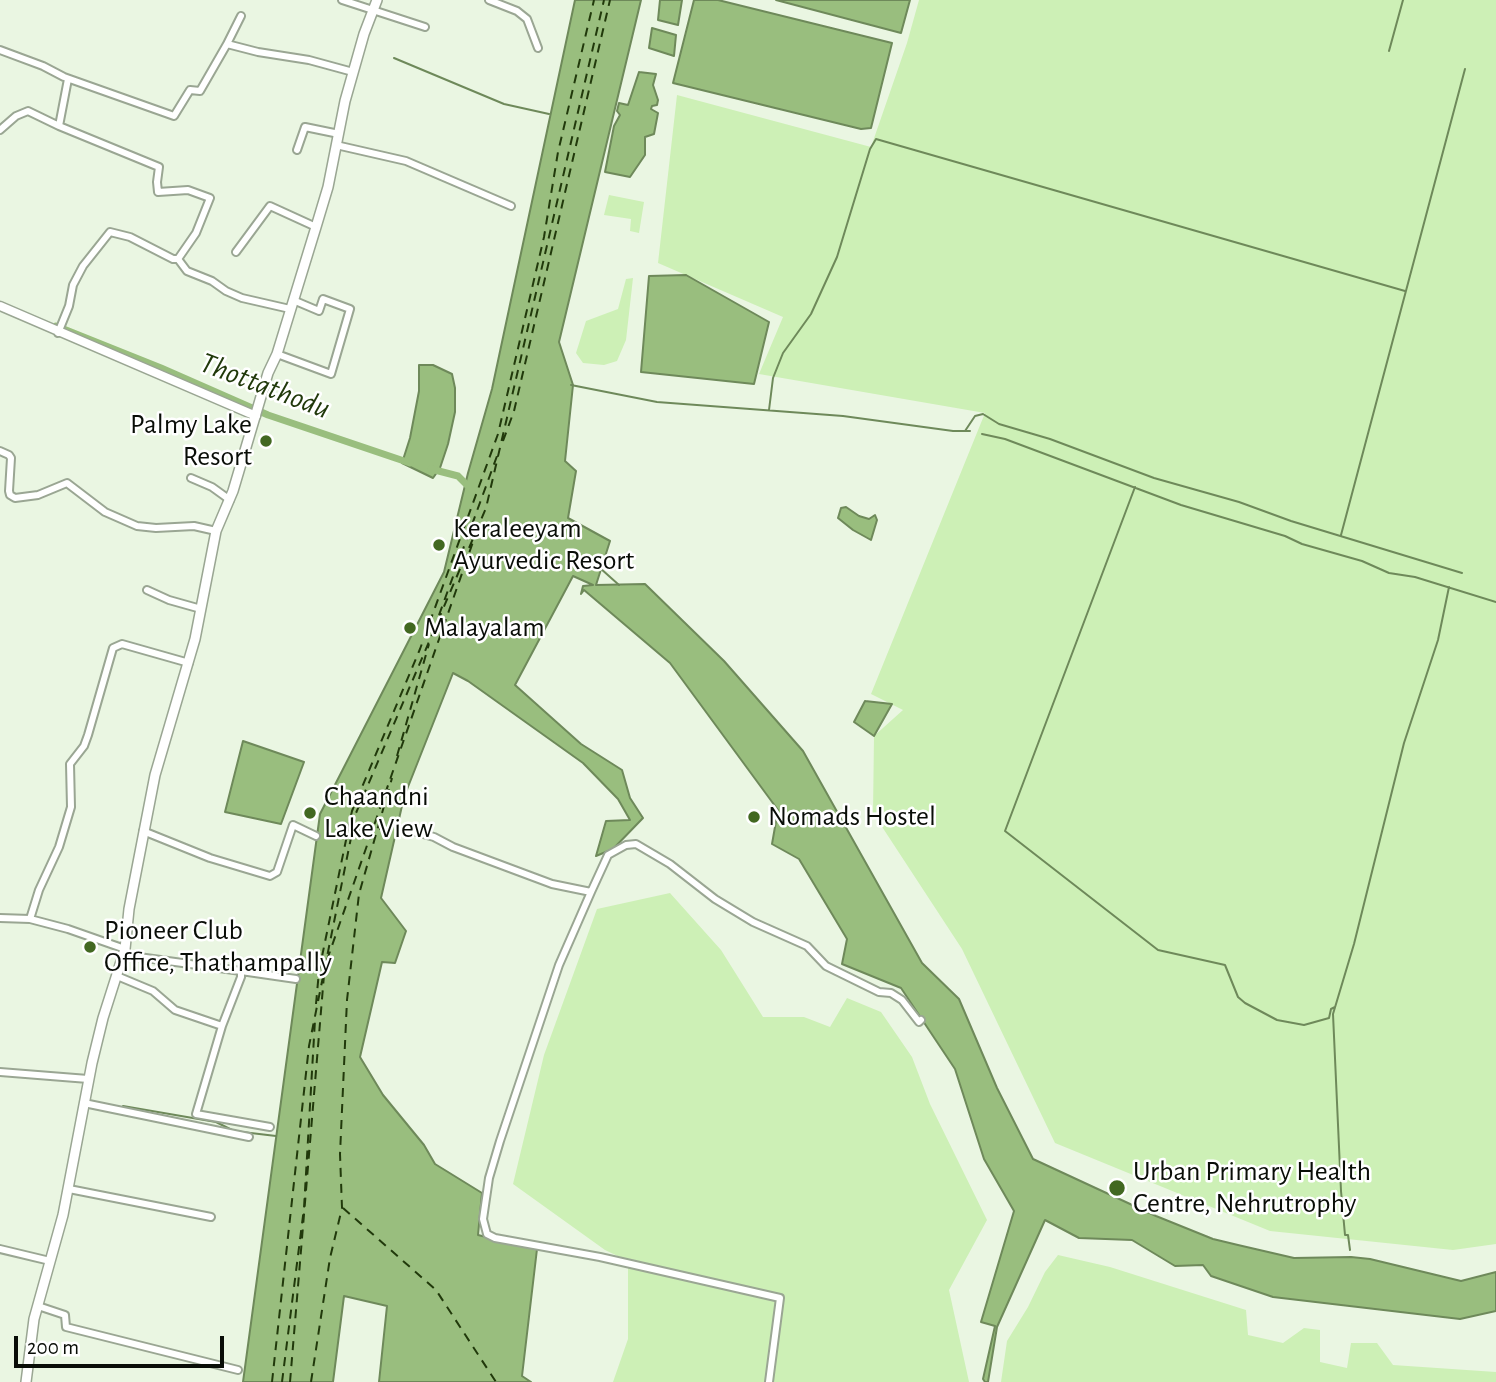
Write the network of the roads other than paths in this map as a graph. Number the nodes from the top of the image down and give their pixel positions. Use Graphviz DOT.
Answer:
graph roads {
  1 [pos="342,0"];
  2 [pos="377,0"];
  3 [pos="489,0"];
  4 [pos="373,12"];
  5 [pos="241,16"];
  6 [pos="425,27"];
  7 [pos="227,44"];
  8 [pos="538,48"];
  9 [pos="0,50"];
  10 [pos="353,72"];
  11 [pos="68,79"];
  12 [pos="59,126"];
  13 [pos="0,131"];
  14 [pos="339,134"];
  15 [pos="336,145"];
  16 [pos="297,150"];
  17 [pos="511,206"];
  18 [pos="316,227"];
  19 [pos="236,252"];
  20 [pos="178,259"];
  21 [pos="292,304"];
  22 [pos="0,306"];
  23 [pos="59,330"];
  24 [pos="277,354"];
  25 [pos="257,412"];
  26 [pos="0,450"];
  27 [pos="191,478"];
  28 [pos="230,500"];
  29 [pos="216,531"];
  30 [pos="147,590"];
  31 [pos="201,609"];
  32 [pos="189,663"];
  33 [pos="405,829"];
  34 [pos="143,831"];
  35 [pos="316,836"];
  36 [pos="591,892"];
  37 [pos="0,918"];
  38 [pos="30,919"];
  39 [pos="124,952"];
  40 [pos="241,971"];
  41 [pos="117,976"];
  42 [pos="296,979"];
  43 [pos="921,1020"];
  44 [pos="222,1027"];
  45 [pos="0,1072"];
  46 [pos="89,1079"];
  47 [pos="84,1103"];
  48 [pos="270,1127"];
  49 [pos="250,1137"];
  50 [pos="69,1189"];
  51 [pos="211,1217"];
  52 [pos="0,1249"];
  53 [pos="50,1261"];
  54 [pos="38,1306"];
  55 [pos="238,1370"];
  56 [pos="26,1382"];
  57 [pos="769,1382"];
  1 -- 4 [label="street"];
  2 -- 4 [label="main road"];
  3 -- 8 [label="street"];
  4 -- 6 [label="street"];
  4 -- 10 [label="main road"];
  5 -- 7 [label="street"];
  7 -- 10 [label="street"];
  7 -- 11 [label="street"];
  9 -- 11 [label="street"];
  10 -- 14 [label="main road"];
  11 -- 12 [label="street"];
  12 -- 13 [label="street"];
  12 -- 20 [label="street"];
  14 -- 15 [label="main road"];
  14 -- 16 [label="street"];
  15 -- 17 [label="street"];
  15 -- 18 [label="main road"];
  18 -- 19 [label="street"];
  18 -- 21 [label="main road"];
  20 -- 21 [label="street"];
  20 -- 23 [label="street"];
  21 -- 24 [label="main road"];
  21 -- 24 [label="street"];
  22 -- 23 [label="street"];
  23 -- 25 [label="street"];
  24 -- 25 [label="main road"];
  25 -- 28 [label="main road"];
  26 -- 29 [label="street"];
  27 -- 28 [label="street"];
  28 -- 29 [label="main road"];
  29 -- 31 [label="main road"];
  30 -- 31 [label="street"];
  31 -- 32 [label="main road"];
  32 -- 34 [label="main road"];
  32 -- 38 [label="street"];
  33 -- 36 [label="street"];
  34 -- 35 [label="street"];
  34 -- 39 [label="main road"];
  36 -- 43 [label="street"];
  36 -- 57 [label="street"];
  37 -- 38 [label="street"];
  38 -- 39 [label="street"];
  39 -- 40 [label="street"];
  39 -- 41 [label="main road"];
  40 -- 42 [label="street"];
  40 -- 44 [label="street"];
  41 -- 44 [label="street"];
  41 -- 46 [label="main road"];
  44 -- 48 [label="street"];
  45 -- 46 [label="street"];
  46 -- 47 [label="main road"];
  47 -- 49 [label="street"];
  47 -- 50 [label="main road"];
  50 -- 51 [label="street"];
  50 -- 53 [label="main road"];
  52 -- 53 [label="street"];
  53 -- 54 [label="main road"];
  54 -- 55 [label="street"];
  54 -- 56 [label="main road"];
}
